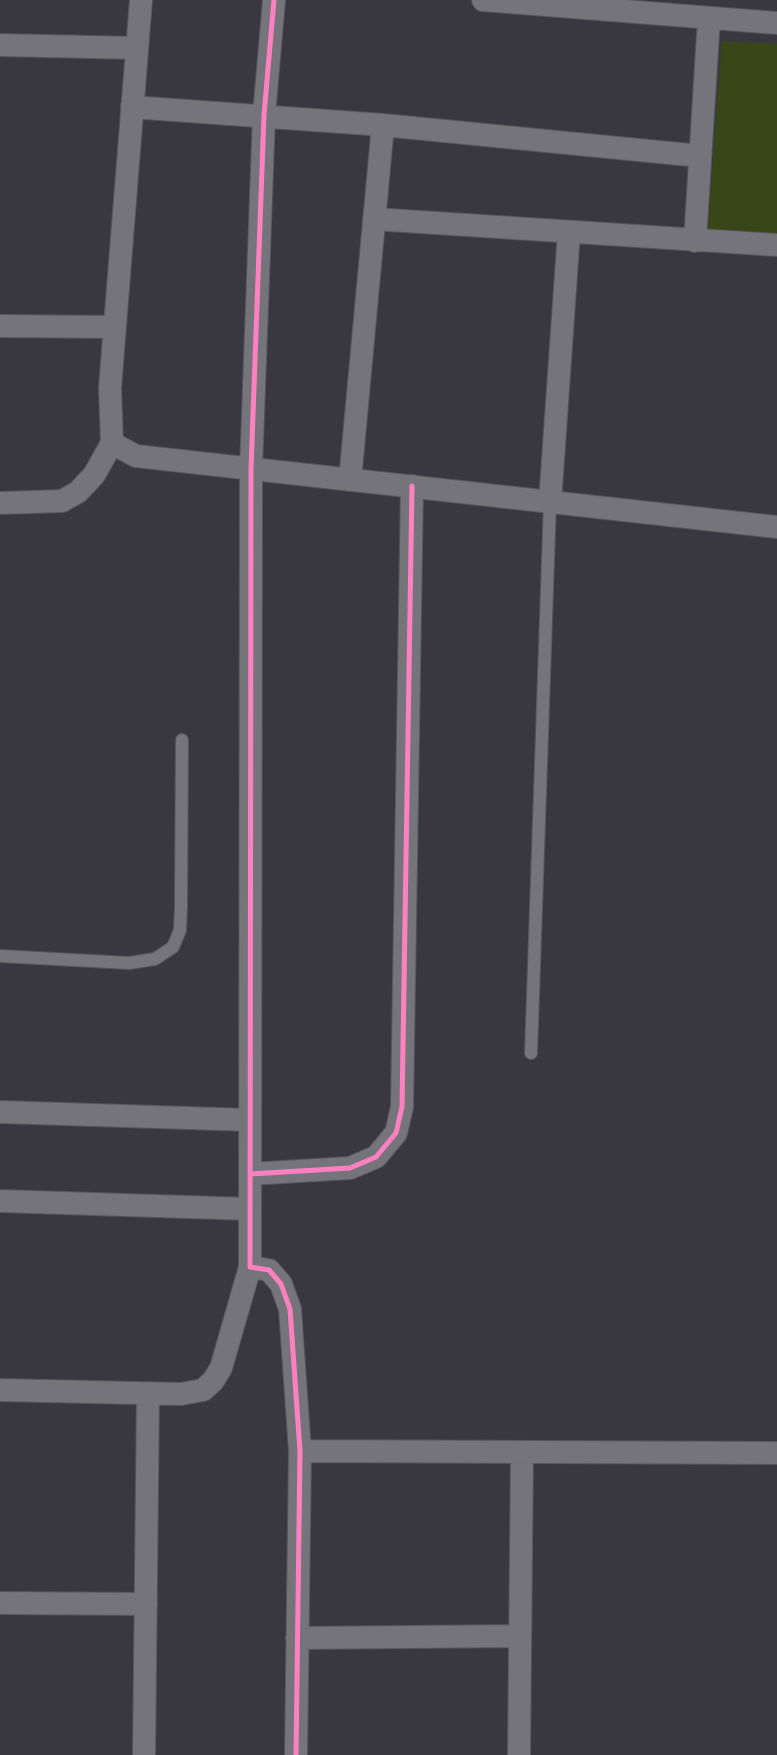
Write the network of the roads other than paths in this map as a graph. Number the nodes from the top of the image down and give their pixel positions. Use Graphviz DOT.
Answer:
graph roads {
  1 [pos="141,0"];
  2 [pos="274,0"];
  3 [pos="483,0"];
  4 [pos="665,7"];
  5 [pos="709,18"];
  6 [pos="777,23"];
  7 [pos="0,45"];
  8 [pos="137,48"];
  9 [pos="132,107"];
  10 [pos="264,115"];
  11 [pos="383,125"];
  12 [pos="700,156"];
  13 [pos="374,219"];
  14 [pos="569,232"];
  15 [pos="695,241"];
  16 [pos="777,245"];
  17 [pos="0,326"];
  18 [pos="114,327"];
  19 [pos="112,443"];
  20 [pos="252,469"];
  21 [pos="350,480"];
  22 [pos="412,486"];
  23 [pos="550,502"];
  24 [pos="0,503"];
  25 [pos="777,527"];
  26 [pos="182,740"];
  27 [pos="0,956"];
  28 [pos="531,1053"];
  29 [pos="0,1112"];
  30 [pos="250,1120"];
  31 [pos="250,1174"];
  32 [pos="0,1201"];
  33 [pos="250,1209"];
  34 [pos="250,1267"];
  35 [pos="0,1390"];
  36 [pos="148,1394"];
  37 [pos="300,1451"];
  38 [pos="522,1452"];
  39 [pos="777,1453"];
  40 [pos="0,1603"];
  41 [pos="146,1604"];
  42 [pos="520,1636"];
  43 [pos="297,1638"];
  44 [pos="144,1755"];
  45 [pos="296,1755"];
  46 [pos="519,1755"];
  1 -- 8 [label="street"];
  2 -- 10 [label="street"];
  3 -- 4 [label="street"];
  4 -- 5 [label="street"];
  5 -- 6 [label="street"];
  5 -- 12 [label="street"];
  7 -- 8 [label="street"];
  8 -- 9 [label="street"];
  9 -- 10 [label="street"];
  9 -- 18 [label="street"];
  10 -- 11 [label="street"];
  10 -- 20 [label="street"];
  11 -- 12 [label="street"];
  11 -- 13 [label="street"];
  12 -- 15 [label="street"];
  13 -- 14 [label="street"];
  13 -- 21 [label="street"];
  14 -- 15 [label="street"];
  14 -- 23 [label="street"];
  15 -- 16 [label="street"];
  17 -- 18 [label="street"];
  18 -- 19 [label="street"];
  19 -- 20 [label="street"];
  19 -- 24 [label="street"];
  20 -- 21 [label="street"];
  20 -- 30 [label="street"];
  21 -- 22 [label="street"];
  22 -- 23 [label="street"];
  22 -- 31 [label="street"];
  23 -- 25 [label="street"];
  23 -- 28 [label="lane"];
  26 -- 27 [label="lane"];
  29 -- 30 [label="street"];
  30 -- 31 [label="street"];
  31 -- 33 [label="street"];
  32 -- 33 [label="street"];
  33 -- 34 [label="street"];
  34 -- 36 [label="street"];
  34 -- 37 [label="street"];
  35 -- 36 [label="street"];
  36 -- 41 [label="street"];
  37 -- 38 [label="street"];
  37 -- 43 [label="street"];
  38 -- 39 [label="street"];
  38 -- 42 [label="street"];
  40 -- 41 [label="street"];
  41 -- 44 [label="street"];
  42 -- 43 [label="street"];
  42 -- 46 [label="street"];
  43 -- 45 [label="street"];
}
